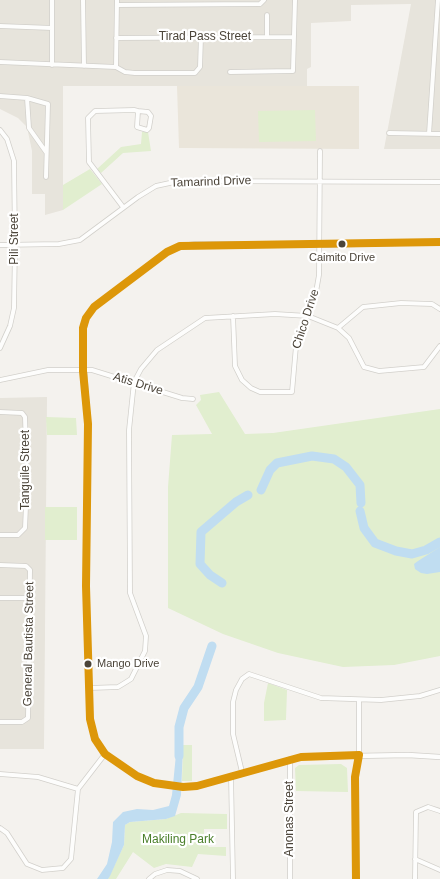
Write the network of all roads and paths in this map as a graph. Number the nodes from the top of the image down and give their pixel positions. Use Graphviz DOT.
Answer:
graph roads {
  1 [pos="52,0"];
  2 [pos="83,0"];
  3 [pos="264,0"];
  4 [pos="295,0"];
  5 [pos="438,0"];
  6 [pos="117,3"];
  7 [pos="267,15"];
  8 [pos="0,26"];
  9 [pos="52,28"];
  10 [pos="201,37"];
  11 [pos="267,37"];
  12 [pos="294,37"];
  13 [pos="116,38"];
  14 [pos="0,62"];
  15 [pos="52,65"];
  16 [pos="84,66"];
  17 [pos="116,67"];
  18 [pos="230,72"];
  19 [pos="0,96"];
  20 [pos="27,98"];
  21 [pos="138,111"];
  22 [pos="0,130"];
  23 [pos="389,133"];
  24 [pos="429,134"];
  25 [pos="440,134"];
  26 [pos="320,151"];
  27 [pos="47,153"];
  28 [pos="46,177"];
  29 [pos="320,180"];
  30 [pos="440,182"];
  31 [pos="122,207"];
  32 [pos="440,242"];
  33 [pos="15,244"];
  34 [pos="0,245"];
  35 [pos="319,246"];
  36 [pos="440,309"];
  37 [pos="233,316"];
  38 [pos="308,316"];
  39 [pos="338,328"];
  40 [pos="440,346"];
  41 [pos="0,348"];
  42 [pos="83,371"];
  43 [pos="0,380"];
  44 [pos="134,382"];
  45 [pos="193,399"];
  46 [pos="0,412"];
  47 [pos="0,535"];
  48 [pos="0,565"];
  49 [pos="0,598"];
  50 [pos="29,598"];
  51 [pos="90,688"];
  52 [pos="440,690"];
  53 [pos="359,700"];
  54 [pos="0,722"];
  55 [pos="105,754"];
  56 [pos="358,755"];
  57 [pos="440,757"];
  58 [pos="290,760"];
  59 [pos="242,772"];
  60 [pos="0,774"];
  61 [pos="231,776"];
  62 [pos="78,788"];
  63 [pos="440,811"];
  64 [pos="0,828"];
  65 [pos="415,859"];
  66 [pos="440,870"];
  67 [pos="149,879"];
  68 [pos="196,879"];
  69 [pos="233,879"];
  70 [pos="290,879"];
  71 [pos="356,879"];
  72 [pos="415,879"];
  1 -- 9 [label="street"];
  2 -- 16 [label="street"];
  3 -- 6 [label="street"];
  4 -- 12 [label="street"];
  5 -- 24 [label="street"];
  6 -- 13 [label="street"];
  7 -- 11 [label="street"];
  8 -- 9 [label="street"];
  9 -- 15 [label="street"];
  10 -- 11 [label="street, Tirad Pass Street"];
  10 -- 13 [label="street, Tirad Pass Street"];
  10 -- 17 [label="street"];
  11 -- 12 [label="street, Tirad Pass Street"];
  12 -- 18 [label="street"];
  13 -- 17 [label="street"];
  14 -- 15 [label="street"];
  15 -- 16 [label="street"];
  16 -- 17 [label="street"];
  19 -- 20 [label="street"];
  20 -- 27 [label="street"];
  20 -- 27 [label="street"];
  21 -- 21 [label="street"];
  21 -- 31 [label="street"];
  22 -- 33 [label="street, Pili Street"];
  23 -- 24 [label="street"];
  24 -- 25 [label="street"];
  26 -- 29 [label="street"];
  27 -- 28 [label="street"];
  29 -- 30 [label="street, Tamarind Drive"];
  29 -- 31 [label="street, Tamarind Drive"];
  29 -- 35 [label="street"];
  31 -- 33 [label="street, Tamarind Drive"];
  32 -- 35 [label="street"];
  33 -- 34 [label="street, Tamarind Drive"];
  33 -- 41 [label="street, Pili Street"];
  35 -- 38 [label="street, Chico Drive"];
  35 -- 42 [label="street"];
  36 -- 39 [label="street"];
  37 -- 38 [label="street"];
  37 -- 38 [label="street, Chico Drive"];
  37 -- 44 [label="street"];
  38 -- 39 [label="street"];
  39 -- 40 [label="street"];
  42 -- 43 [label="street, Atis Drive"];
  42 -- 44 [label="street, Atis Drive"];
  42 -- 51 [label="street"];
  44 -- 45 [label="street, Atis Drive"];
  44 -- 51 [label="street"];
  46 -- 47 [label="street, Tanguile Street"];
  48 -- 50 [label="street, General Bautista Street"];
  49 -- 50 [label="street"];
  50 -- 54 [label="street, General Bautista Street"];
  51 -- 55 [label="street"];
  52 -- 53 [label="street"];
  53 -- 56 [label="street"];
  53 -- 59 [label="street"];
  55 -- 61 [label="street"];
  55 -- 62 [label="street"];
  56 -- 57 [label="street"];
  56 -- 58 [label="street"];
  56 -- 71 [label="street"];
  58 -- 59 [label="street"];
  58 -- 70 [label="street, Anonas Street"];
  59 -- 61 [label="street"];
  60 -- 62 [label="street"];
  61 -- 69 [label="street"];
  62 -- 64 [label="street"];
  63 -- 65 [label="street"];
  65 -- 66 [label="street"];
  65 -- 72 [label="street"];
  67 -- 68 [label="street"];
}
